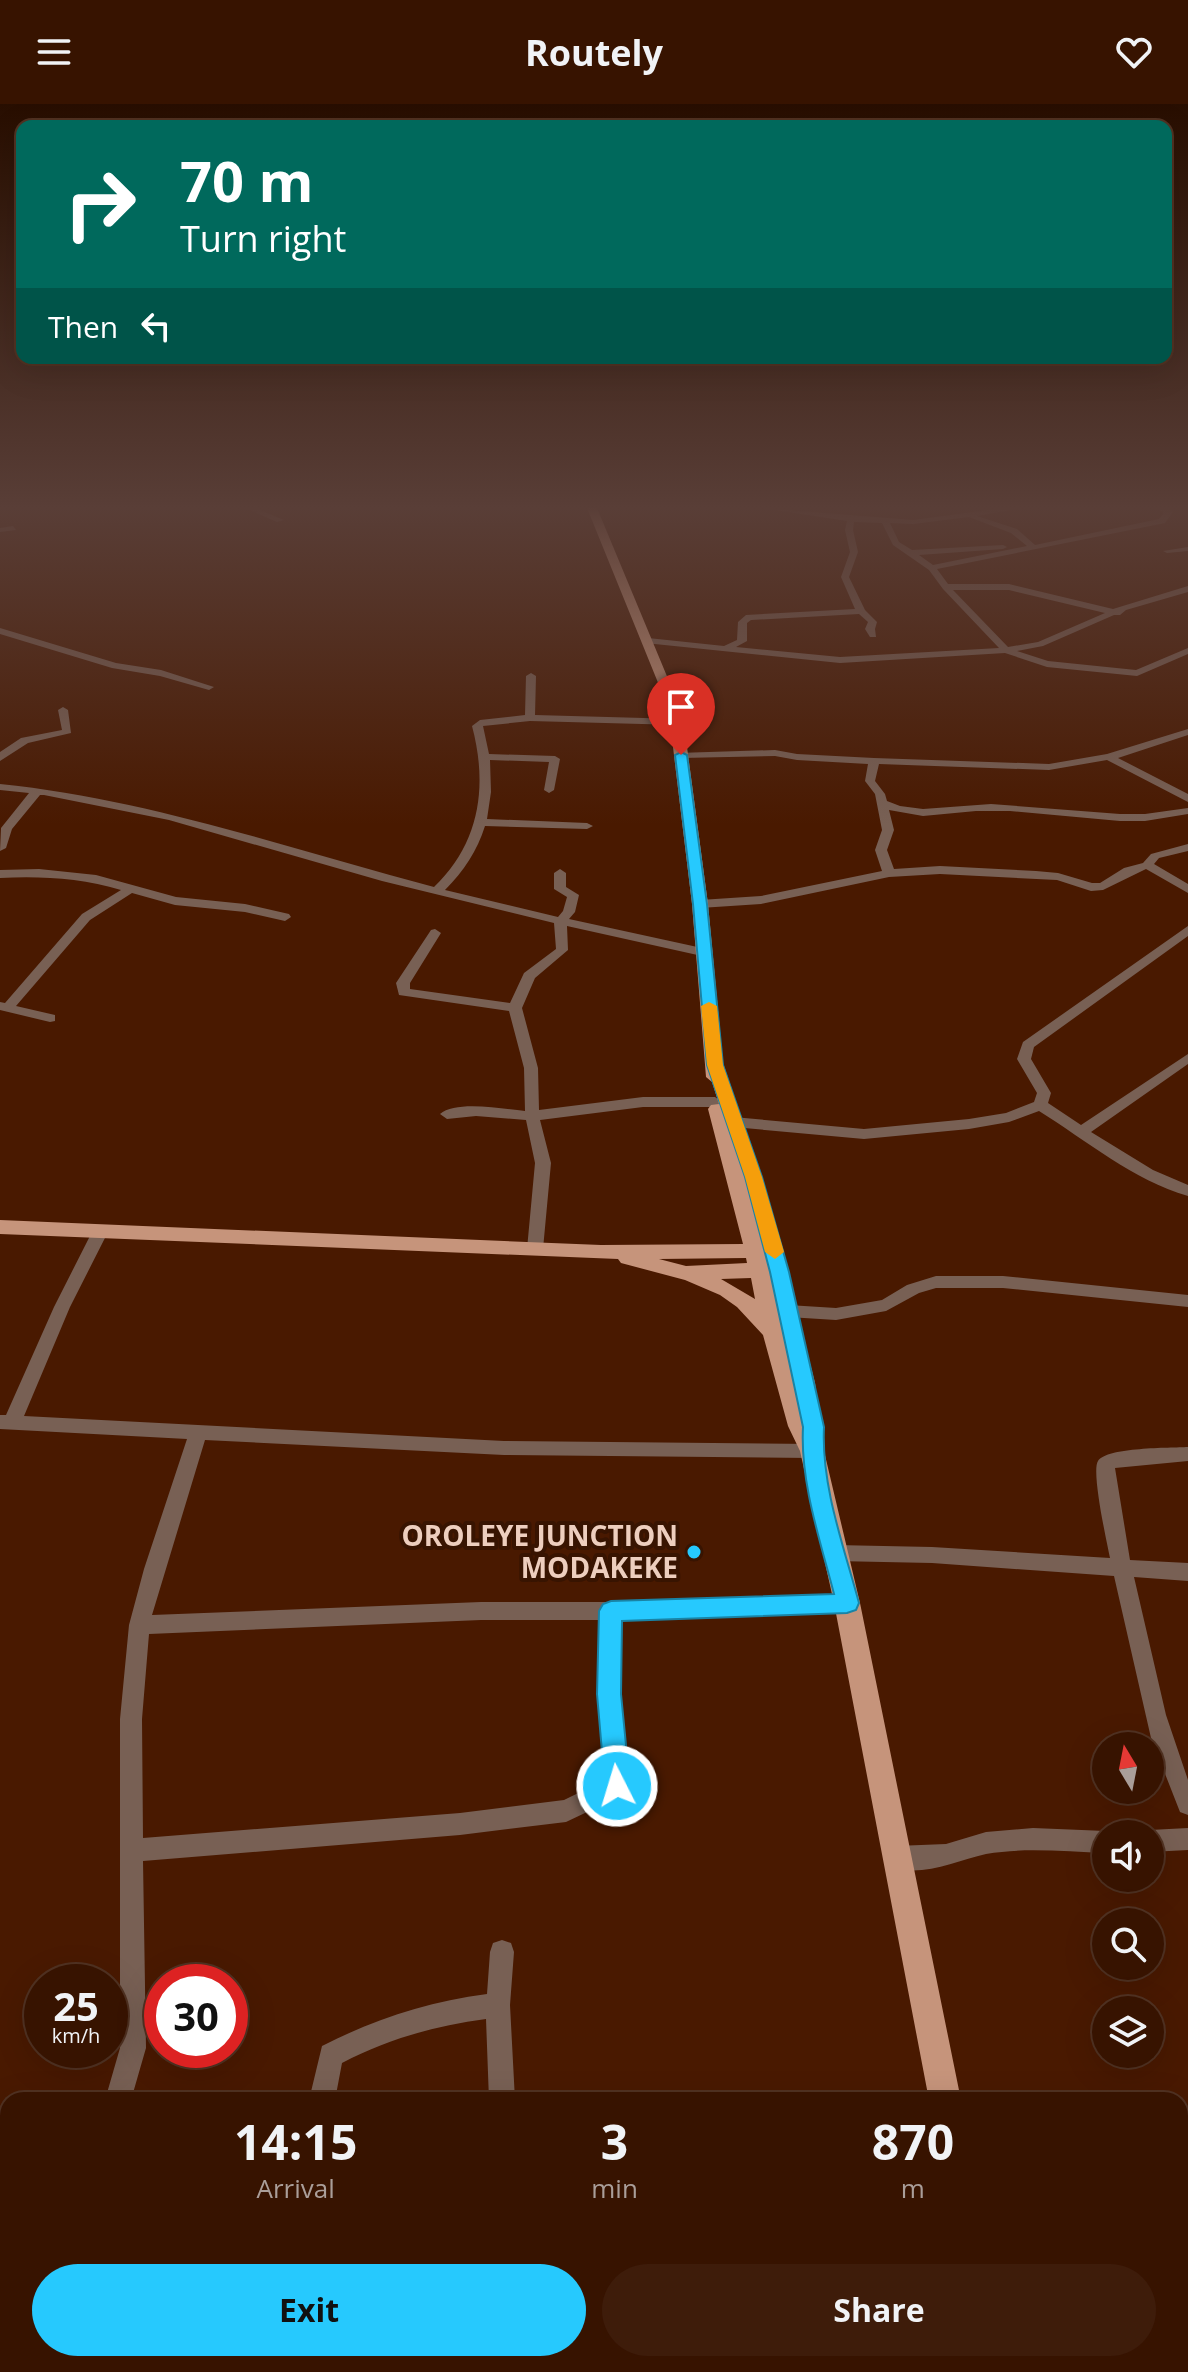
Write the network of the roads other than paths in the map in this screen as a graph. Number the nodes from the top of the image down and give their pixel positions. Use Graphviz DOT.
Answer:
graph roads {
  1 [pos="637,614"];
  2 [pos="808,614"];
  3 [pos="864,614"];
  4 [pos="972,614"];
  5 [pos="1116,614"];
  6 [pos="0,631"];
  7 [pos="873,635"];
  8 [pos="648,641"];
  9 [pos="725,649"];
  10 [pos="1006,650"];
  11 [pos="1188,651"];
  12 [pos="531,676"];
  13 [pos="209,687"];
  14 [pos="63,710"];
  15 [pos="530,718"];
  16 [pos="680,722"];
  17 [pos="1188,732"];
  18 [pos="681,755"];
  19 [pos="485,757"];
  20 [pos="1109,757"];
  21 [pos="0,758"];
  22 [pos="874,761"];
  23 [pos="0,787"];
  24 [pos="38,790"];
  25 [pos="549,790"];
  26 [pos="1188,799"];
  27 [pos="882,803"];
  28 [pos="1188,811"];
  29 [pos="920,814"];
  30 [pos="478,822"];
  31 [pos="587,826"];
  32 [pos="888,830"];
  33 [pos="1188,847"];
  34 [pos="0,848"];
  35 [pos="1147,865"];
  36 [pos="560,873"];
  37 [pos="889,873"];
  38 [pos="0,874"];
  39 [pos="130,889"];
  40 [pos="1188,889"];
  41 [pos="438,890"];
  42 [pos="700,904"];
  43 [pos="285,917"];
  44 [pos="560,922"];
  45 [pos="435,933"];
  46 [pos="1184,936"];
  47 [pos="702,952"];
  48 [pos="5,1006"];
  49 [pos="515,1008"];
  50 [pos="50,1018"];
  51 [pos="1188,1058"];
  52 [pos="715,1065"];
  53 [pos="715,1102"];
  54 [pos="1040,1105"];
  55 [pos="447,1114"];
  56 [pos="532,1116"];
  57 [pos="733,1122"];
  58 [pos="1082,1131"];
  59 [pos="1188,1191"];
  60 [pos="742,1194"];
  61 [pos="0,1227"];
  62 [pos="100,1232"];
  63 [pos="535,1249"];
  64 [pos="712,1250"];
  65 [pos="601,1252"];
  66 [pos="767,1262"];
  67 [pos="686,1273"];
  68 [pos="1188,1301"];
  69 [pos="788,1311"];
  70 [pos="774,1336"];
  71 [pos="6,1422"];
  72 [pos="198,1433"];
  73 [pos="812,1451"];
  74 [pos="1188,1454"];
  75 [pos="835,1553"];
  76 [pos="1123,1570"];
  77 [pos="1188,1572"];
  78 [pos="847,1603"];
  79 [pos="611,1611"];
  80 [pos="139,1625"];
  81 [pos="1188,1804"];
  82 [pos="1188,1839"];
  83 [pos="1164,1840"];
  84 [pos="1092,1841"];
  85 [pos="130,1851"];
  86 [pos="896,1858"];
  87 [pos="502,1952"];
  88 [pos="498,2005"];
  89 [pos="120,2092"];
  90 [pos="324,2092"];
  91 [pos="502,2092"];
  92 [pos="943,2092"];
  1 -- 8 [label="main road"];
  2 -- 9 [label="street"];
  3 -- 7 [label="street"];
  4 -- 10 [label="street"];
  5 -- 10 [label="street"];
  6 -- 13 [label="street"];
  8 -- 9 [label="street"];
  8 -- 16 [label="main road"];
  9 -- 10 [label="street"];
  10 -- 11 [label="street"];
  12 -- 15 [label="street"];
  14 -- 21 [label="street"];
  15 -- 16 [label="street"];
  15 -- 19 [label="street"];
  16 -- 18 [label="main road"];
  17 -- 20 [label="street"];
  18 -- 22 [label="street"];
  18 -- 42 [label="main road"];
  19 -- 25 [label="street"];
  19 -- 30 [label="street"];
  20 -- 22 [label="street"];
  20 -- 26 [label="street"];
  22 -- 27 [label="street"];
  23 -- 24 [label="street"];
  24 -- 34 [label="street"];
  24 -- 41 [label="street"];
  27 -- 29 [label="street"];
  27 -- 32 [label="street"];
  28 -- 29 [label="street"];
  29 -- 32 [label="street"];
  30 -- 31 [label="street"];
  30 -- 41 [label="street"];
  32 -- 37 [label="street"];
  33 -- 35 [label="street"];
  35 -- 37 [label="street"];
  35 -- 40 [label="street"];
  36 -- 44 [label="street"];
  37 -- 42 [label="street"];
  38 -- 39 [label="street"];
  39 -- 43 [label="street"];
  39 -- 48 [label="street"];
  41 -- 44 [label="street"];
  42 -- 47 [label="main road"];
  44 -- 47 [label="street"];
  44 -- 49 [label="street"];
  45 -- 49 [label="street"];
  46 -- 54 [label="street"];
  47 -- 52 [label="main road"];
  48 -- 50 [label="street"];
  49 -- 56 [label="street"];
  51 -- 58 [label="street"];
  52 -- 53 [label="main road"];
  52 -- 57 [label="main road"];
  53 -- 56 [label="street"];
  53 -- 60 [label="main road"];
  54 -- 57 [label="street"];
  54 -- 58 [label="street"];
  55 -- 56 [label="street"];
  56 -- 63 [label="street"];
  57 -- 66 [label="main road"];
  58 -- 59 [label="street"];
  60 -- 64 [label="main road"];
  60 -- 66 [label="main road"];
  61 -- 62 [label="main road"];
  62 -- 63 [label="main road"];
  62 -- 71 [label="street"];
  63 -- 65 [label="main road"];
  64 -- 65 [label="main road"];
  64 -- 66 [label="main road"];
  65 -- 67 [label="main road"];
  66 -- 67 [label="main road"];
  66 -- 69 [label="main road"];
  66 -- 70 [label="main road"];
  67 -- 70 [label="main road"];
  68 -- 69 [label="street"];
  69 -- 73 [label="main road"];
  70 -- 73 [label="main road"];
  71 -- 72 [label="street"];
  72 -- 73 [label="street"];
  72 -- 80 [label="street"];
  73 -- 75 [label="main road"];
  74 -- 76 [label="street"];
  75 -- 76 [label="street"];
  75 -- 78 [label="main road"];
  76 -- 77 [label="street"];
  76 -- 81 [label="street"];
  78 -- 79 [label="street"];
  78 -- 86 [label="main road"];
  79 -- 80 [label="street"];
  79 -- 85 [label="street"];
  80 -- 85 [label="street"];
  82 -- 83 [label="street"];
  84 -- 86 [label="street"];
  85 -- 89 [label="street"];
  86 -- 92 [label="main road"];
  87 -- 88 [label="street"];
  88 -- 90 [label="street"];
  88 -- 91 [label="street"];
}
